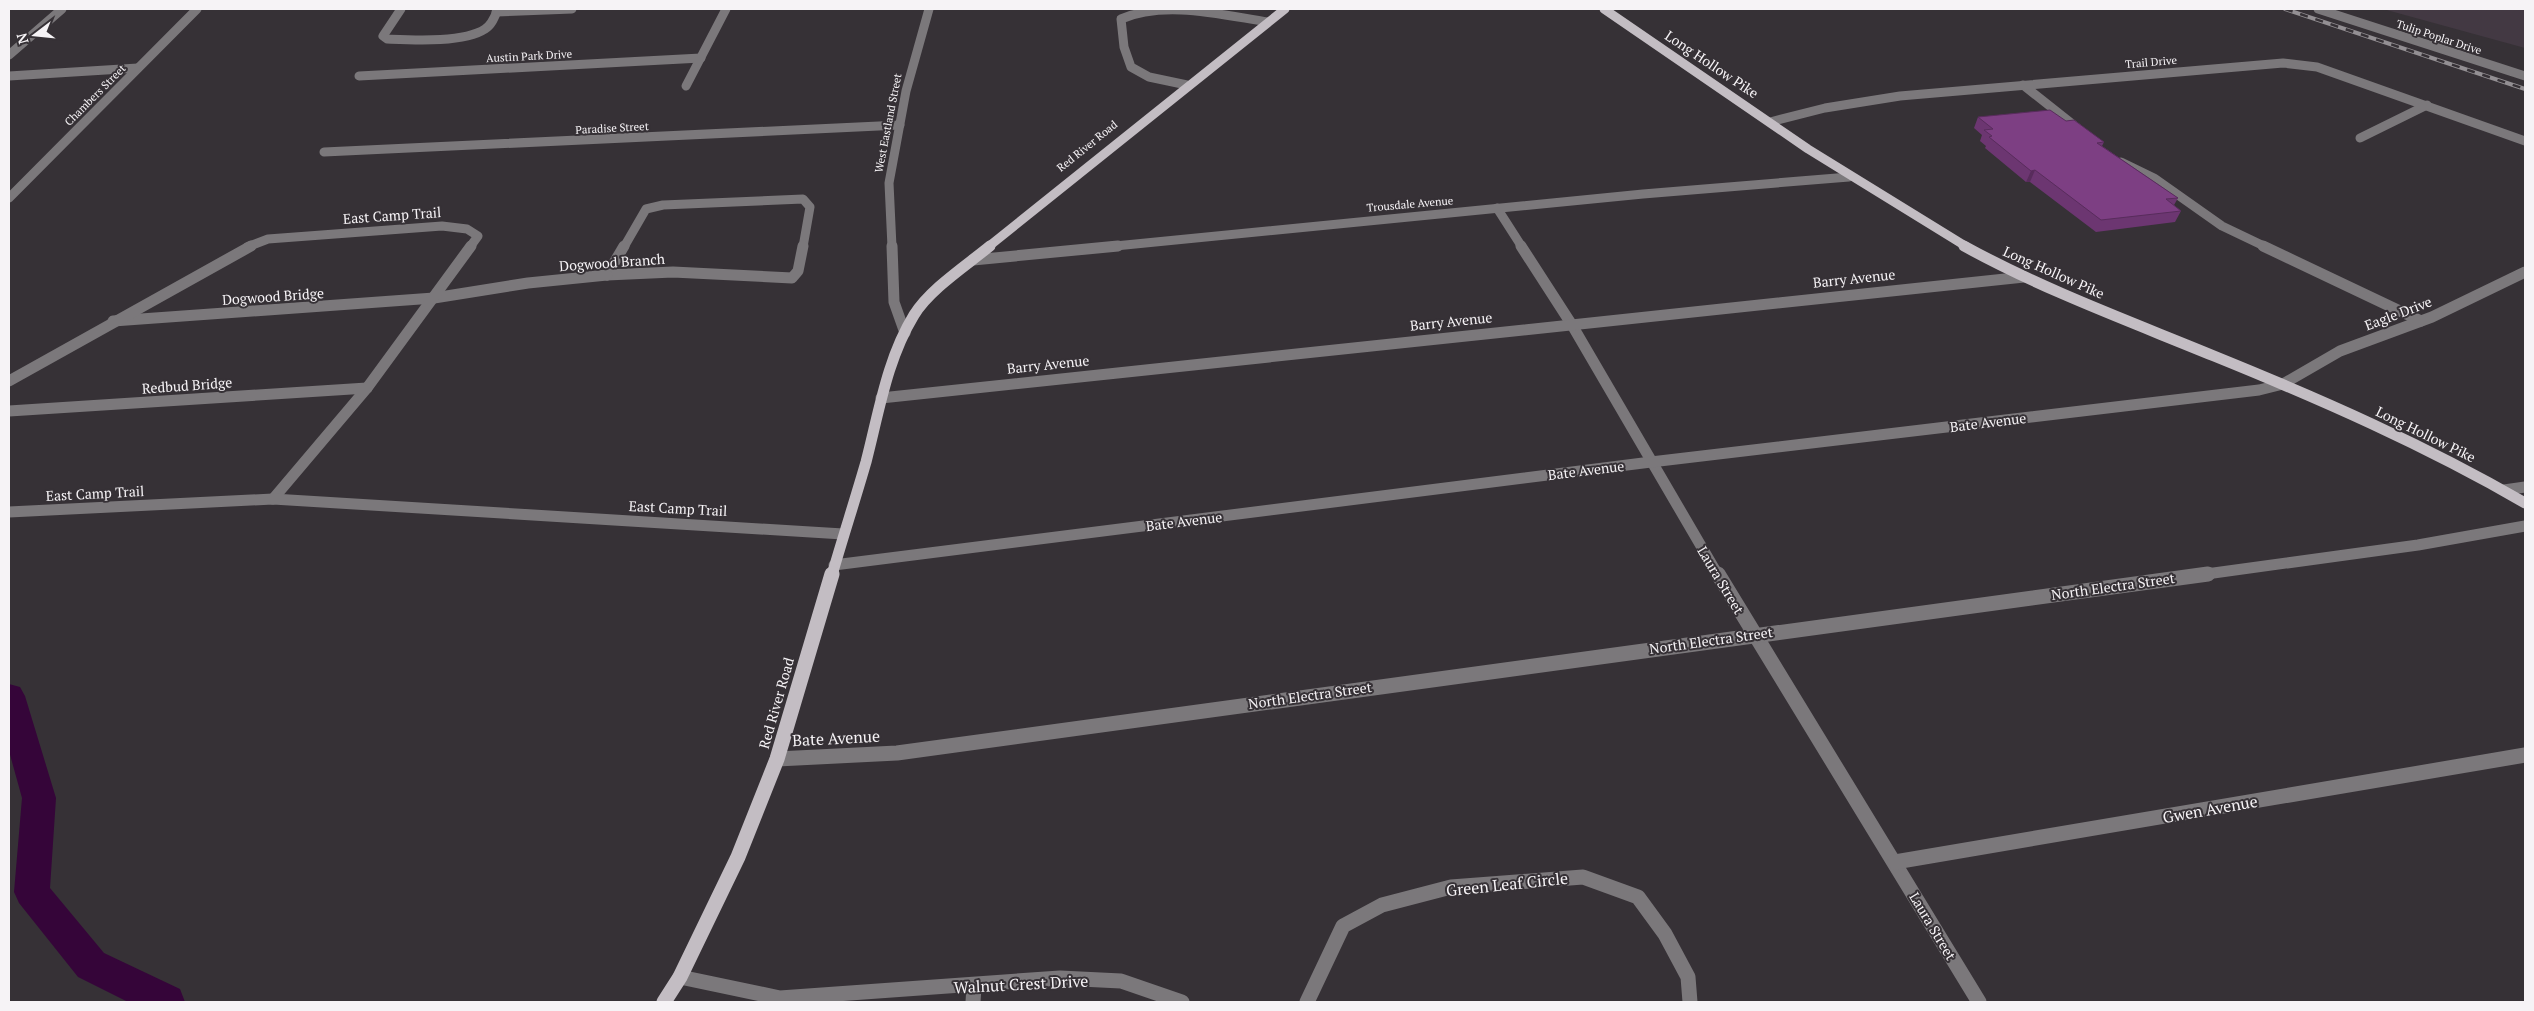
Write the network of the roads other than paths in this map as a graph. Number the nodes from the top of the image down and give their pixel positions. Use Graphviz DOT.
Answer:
graph roads {
  1 [pos="62,9"];
  2 [pos="197,9"];
  3 [pos="401,9"];
  4 [pos="572,9"];
  5 [pos="726,9"];
  6 [pos="929,9"];
  7 [pos="1285,9"];
  8 [pos="1604,9"];
  9 [pos="2318,9"];
  10 [pos="497,11"];
  11 [pos="1136,11"];
  12 [pos="1268,22"];
  13 [pos="9,55"];
  14 [pos="701,58"];
  15 [pos="138,68"];
  16 [pos="9,76"];
  17 [pos="359,76"];
  18 [pos="2525,76"];
  19 [pos="1187,85"];
  20 [pos="2023,85"];
  21 [pos="686,86"];
  22 [pos="2427,105"];
  23 [pos="1770,122"];
  24 [pos="900,125"];
  25 [pos="2360,138"];
  26 [pos="2092,139"];
  27 [pos="2525,140"];
  28 [pos="324,152"];
  29 [pos="2115,157"];
  30 [pos="1849,177"];
  31 [pos="9,198"];
  32 [pos="1498,208"];
  33 [pos="973,260"];
  34 [pos="2525,272"];
  35 [pos="608,275"];
  36 [pos="2024,278"];
  37 [pos="434,298"];
  38 [pos="113,321"];
  39 [pos="2422,321"];
  40 [pos="1572,325"];
  41 [pos="905,333"];
  42 [pos="9,381"];
  43 [pos="2283,384"];
  44 [pos="367,388"];
  45 [pos="881,398"];
  46 [pos="9,411"];
  47 [pos="1651,462"];
  48 [pos="2525,487"];
  49 [pos="2504,490"];
  50 [pos="273,499"];
  51 [pos="2525,504"];
  52 [pos="9,512"];
  53 [pos="2525,526"];
  54 [pos="842,534"];
  55 [pos="834,565"];
  56 [pos="1753,634"];
  57 [pos="897,752"];
  58 [pos="2525,755"];
  59 [pos="777,759"];
  60 [pos="1895,862"];
  61 [pos="680,977"];
  62 [pos="973,994"];
  63 [pos="664,1002"];
  64 [pos="1182,1002"];
  65 [pos="1307,1002"];
  66 [pos="1690,1002"];
  67 [pos="1979,1002"];
  1 -- 13 [label="street"];
  2 -- 15 [label="street, Chambers Street"];
  3 -- 10 [label="street"];
  4 -- 10 [label="street"];
  5 -- 14 [label="street"];
  6 -- 24 [label="street, West Eastland Street"];
  7 -- 12 [label="main road, Red River Road"];
  8 -- 23 [label="main road, Long Hollow Pike"];
  9 -- 18 [label="street, Tulip Poplar Drive"];
  11 -- 12 [label="street"];
  11 -- 19 [label="street"];
  12 -- 19 [label="main road, Red River Road"];
  14 -- 17 [label="street, Austin Park Drive"];
  14 -- 21 [label="street"];
  15 -- 16 [label="street"];
  15 -- 31 [label="street, Chambers Street"];
  19 -- 33 [label="main road, Red River Road"];
  20 -- 22 [label="street, Trail Drive"];
  20 -- 23 [label="street, Trail Drive"];
  20 -- 26 [label="street"];
  22 -- 25 [label="street"];
  22 -- 27 [label="street, Trail Drive"];
  23 -- 30 [label="main road, Long Hollow Pike"];
  24 -- 28 [label="street, Paradise Street"];
  24 -- 41 [label="street, West Eastland Street"];
  29 -- 39 [label="street"];
  30 -- 32 [label="street, Trousdale Avenue"];
  30 -- 36 [label="main road, Long Hollow Pike"];
  32 -- 33 [label="street, Trousdale Avenue"];
  32 -- 40 [label="street, Laura Street"];
  33 -- 41 [label="main road, Red River Road"];
  34 -- 39 [label="street, Eagle Drive"];
  35 -- 35 [label="street, Dogwood Branch"];
  35 -- 37 [label="street, Dogwood Branch"];
  36 -- 40 [label="street, Barry Avenue"];
  36 -- 43 [label="main road, Long Hollow Pike"];
  37 -- 38 [label="street, Dogwood Bridge"];
  37 -- 38 [label="street, East Camp Trail"];
  37 -- 44 [label="street, East Camp Trail"];
  38 -- 42 [label="street, East Camp Trail"];
  39 -- 43 [label="street, Eagle Drive"];
  40 -- 45 [label="street, Barry Avenue"];
  40 -- 47 [label="street, Laura Street"];
  41 -- 45 [label="main road"];
  43 -- 47 [label="street, Bate Avenue"];
  43 -- 49 [label="main road, Long Hollow Pike"];
  44 -- 46 [label="street, Redbud Bridge"];
  44 -- 50 [label="street, East Camp Trail"];
  45 -- 54 [label="main road, Red River Road"];
  47 -- 55 [label="street, Bate Avenue"];
  47 -- 56 [label="street, Laura Street"];
  48 -- 49 [label="street"];
  49 -- 51 [label="main road, Long Hollow Pike"];
  50 -- 52 [label="street, East Camp Trail"];
  50 -- 54 [label="street, East Camp Trail"];
  53 -- 56 [label="street, North Electra Street"];
  54 -- 55 [label="main road, Red River Road"];
  55 -- 59 [label="main road, Red River Road"];
  56 -- 57 [label="street, North Electra Street"];
  56 -- 60 [label="street, Laura Street"];
  57 -- 59 [label="street, Bate Avenue"];
  58 -- 60 [label="street, Gwen Avenue"];
  59 -- 61 [label="main road, Red River Road"];
  60 -- 67 [label="street, Laura Street"];
  61 -- 62 [label="street, Walnut Crest Drive"];
  61 -- 63 [label="main road, Red River Road"];
  62 -- 64 [label="street, Walnut Crest Drive"];
  65 -- 66 [label="street, Green Leaf Circle"];
}
